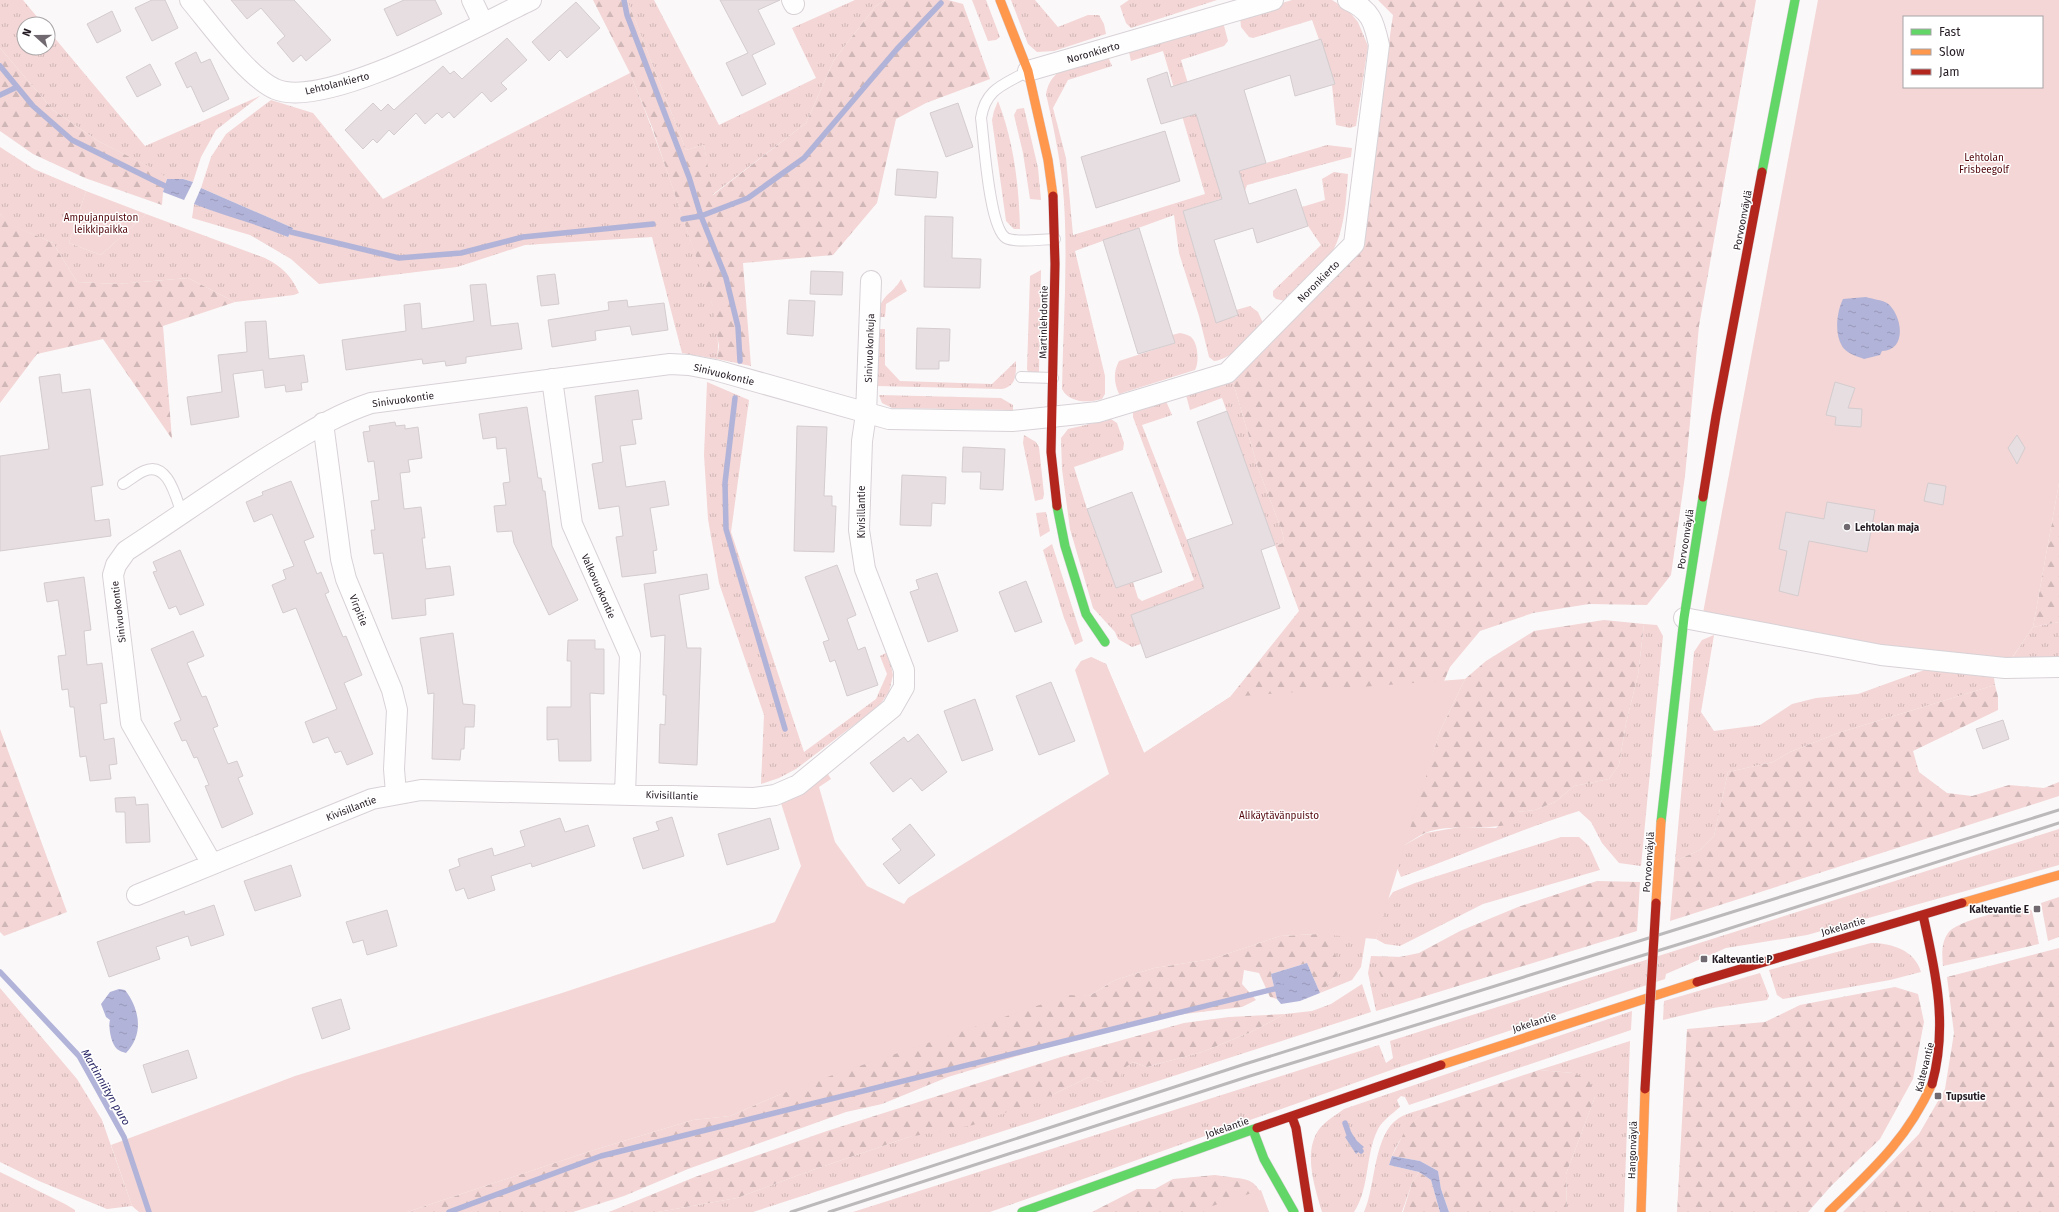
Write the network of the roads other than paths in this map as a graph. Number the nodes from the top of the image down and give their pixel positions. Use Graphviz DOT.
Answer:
graph roads {
  1 [pos="190,0"];
  2 [pos="472,0"];
  3 [pos="531,0"];
  4 [pos="1000,0"];
  5 [pos="1274,0"];
  6 [pos="1348,0"];
  7 [pos="1795,0"];
  8 [pos="483,23"];
  9 [pos="1028,71"];
  10 [pos="1055,239"];
  11 [pos="871,281"];
  12 [pos="1021,377"];
  13 [pos="1053,378"];
  14 [pos="552,379"];
  15 [pos="866,414"];
  16 [pos="1052,417"];
  17 [pos="323,423"];
  18 [pos="123,484"];
  19 [pos="182,514"];
  20 [pos="1684,618"];
  21 [pos="1105,642"];
  22 [pos="2059,667"];
  23 [pos="396,794"];
  24 [pos="625,794"];
  25 [pos="212,864"];
  26 [pos="2059,875"];
  27 [pos="137,895"];
  28 [pos="1923,915"];
  29 [pos="1645,1089"];
  30 [pos="1292,1117"];
  31 [pos="1253,1130"];
  32 [pos="1022,1212"];
  33 [pos="1294,1212"];
  34 [pos="1309,1212"];
  35 [pos="1641,1212"];
  36 [pos="1829,1212"];
  1 -- 8 [label="street, Lehtolankierto"];
  2 -- 8 [label="street"];
  3 -- 8 [label="street, Lehtolankierto"];
  4 -- 9 [label="main road, Martinlehdontie"];
  5 -- 9 [label="street, Noronkierto"];
  6 -- 16 [label="street, Noronkierto"];
  7 -- 20 [label="main road, Porvoonväylä"];
  9 -- 10 [label="main road, Martinlehdontie"];
  9 -- 10 [label="lane"];
  10 -- 13 [label="main road, Martinlehdontie"];
  11 -- 15 [label="street, Sinivuokonkuja"];
  12 -- 13 [label="lane"];
  13 -- 16 [label="main road, Martinlehdontie"];
  14 -- 15 [label="street, Sinivuokontie"];
  14 -- 17 [label="street, Sinivuokontie"];
  14 -- 24 [label="street, Valkovuokontie"];
  15 -- 16 [label="street, Sinivuokontie"];
  15 -- 24 [label="street, Kivisillantie"];
  16 -- 21 [label="main road, Martinlehdontie"];
  17 -- 19 [label="street, Sinivuokontie"];
  17 -- 23 [label="street, Virpitie"];
  18 -- 19 [label="lane"];
  19 -- 25 [label="street, Sinivuokontie"];
  20 -- 22 [label="street"];
  20 -- 29 [label="main road, Porvoonväylä, bridge"];
  23 -- 24 [label="street, Kivisillantie"];
  23 -- 25 [label="street, Kivisillantie"];
  25 -- 27 [label="street, Kivisillantie"];
  26 -- 28 [label="main road, Jokelantie"];
  28 -- 30 [label="main road, Jokelantie"];
  28 -- 36 [label="main road, Kaltevantie"];
  29 -- 35 [label="main road, Hangonväylä"];
  30 -- 31 [label="main road, Jokelantie"];
  30 -- 34 [label="main road"];
  31 -- 32 [label="main road, Jokelantie"];
  31 -- 33 [label="main road"];
}
